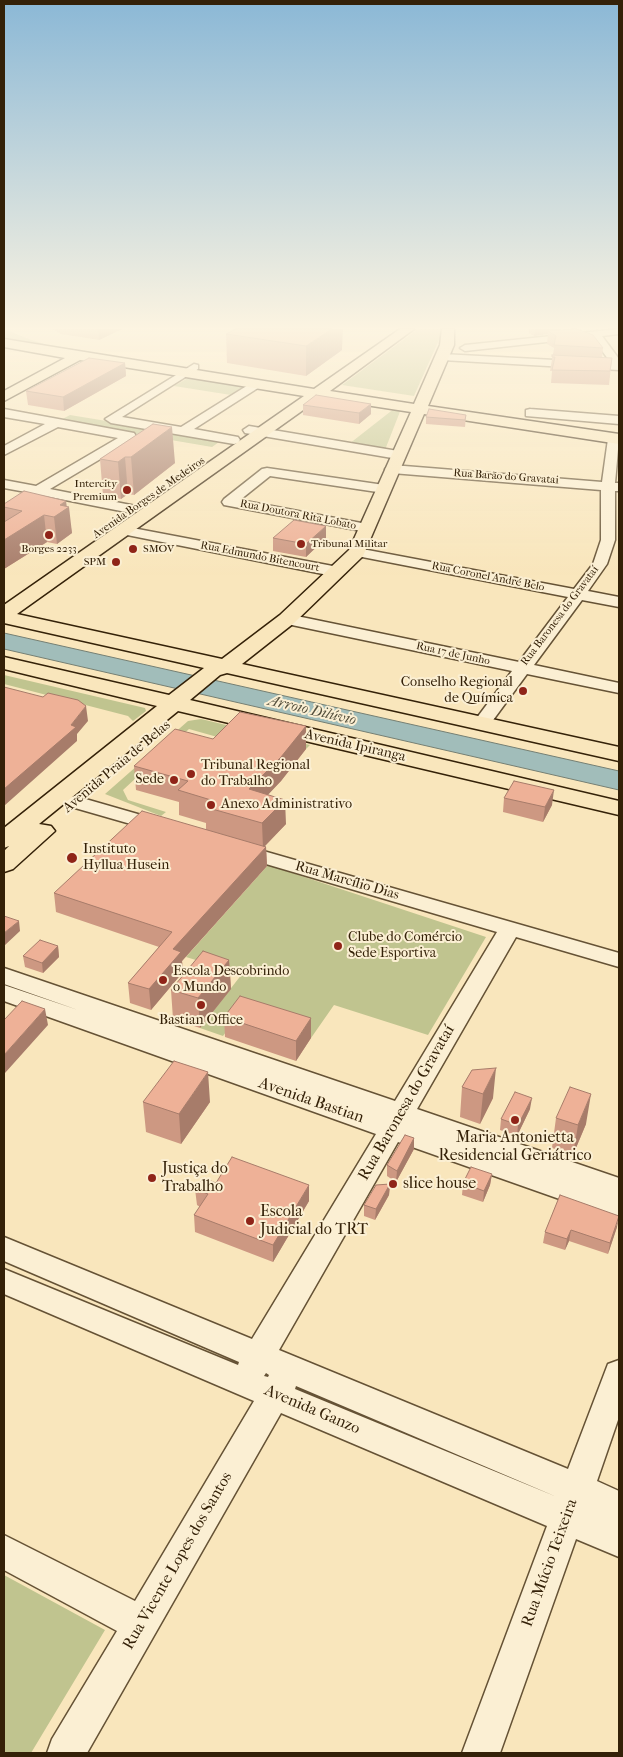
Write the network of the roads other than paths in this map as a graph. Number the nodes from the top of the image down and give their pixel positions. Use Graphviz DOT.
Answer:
graph roads {
  1 [pos="124,411"];
  2 [pos="214,411"];
  3 [pos="283,411"];
  4 [pos="420,411"];
  5 [pos="492,411"];
  6 [pos="619,411"];
  7 [pos="4,413"];
  8 [pos="530,413"];
  9 [pos="56,422"];
  10 [pos="618,430"];
  11 [pos="183,431"];
  12 [pos="255,431"];
  13 [pos="234,440"];
  14 [pos="4,451"];
  15 [pos="395,462"];
  16 [pos="4,484"];
  17 [pos="614,486"];
  18 [pos="384,489"];
  19 [pos="4,491"];
  20 [pos="33,493"];
  21 [pos="128,519"];
  22 [pos="367,528"];
  23 [pos="356,552"];
  24 [pos="338,572"];
  25 [pos="577,594"];
  26 [pos="8,595"];
  27 [pos="619,602"];
  28 [pos="4,616"];
  29 [pos="287,620"];
  30 [pos="4,663"];
  31 [pos="521,668"];
  32 [pos="221,670"];
  33 [pos="619,688"];
  34 [pos="182,706"];
  35 [pos="482,723"];
  36 [pos="619,754"];
  37 [pos="75,802"];
  38 [pos="619,808"];
  39 [pos="181,833"];
  40 [pos="4,840"];
  41 [pos="216,843"];
  42 [pos="4,864"];
  43 [pos="510,928"];
  44 [pos="619,960"];
  45 [pos="4,976"];
  46 [pos="4,993"];
  47 [pos="40,997"];
  48 [pos="396,1121"];
  49 [pos="619,1189"];
  50 [pos="619,1209"];
  51 [pos="8,1265"];
  52 [pos="619,1374"];
  53 [pos="267,1375"];
  54 [pos="572,1503"];
  55 [pos="619,1507"];
  56 [pos="619,1540"];
  57 [pos="4,1552"];
  58 [pos="141,1624"];
  59 [pos="66,1753"];
  60 [pos="481,1753"];
  1 -- 11 [label="street"];
  2 -- 11 [label="street"];
  3 -- 12 [label="main road, Avenida Borges de Medeiros"];
  4 -- 15 [label="main road, Avenida Praia de Belas"];
  5 -- 10 [label="main road"];
  6 -- 10 [label="street, Rua Baronesa do Gravataí"];
  7 -- 9 [label="street"];
  8 -- 10 [label="street"];
  9 -- 14 [label="street"];
  9 -- 20 [label="street"];
  10 -- 17 [label="street, Rua Baronesa do Gravataí"];
  11 -- 13 [label="street"];
  12 -- 13 [label="main road, Avenida Borges de Medeiros"];
  12 -- 15 [label="street, Rua Barão do Gravatai"];
  12 -- 21 [label="main road, Avenida Borges de Medeiros"];
  13 -- 21 [label="main road, Avenida Borges de Medeiros"];
  15 -- 17 [label="street, Rua Barão do Gravatai"];
  15 -- 18 [label="main road, Avenida Praia de Belas"];
  16 -- 20 [label="street"];
  17 -- 25 [label="street, Rua Baronesa do Gravataí"];
  18 -- 22 [label="main road, Avenida Praia de Belas"];
  18 -- 22 [label="street, Rua Doutora Rita Lobato"];
  19 -- 20 [label="street"];
  20 -- 21 [label="street, Rua Edmundo Bitencourt"];
  21 -- 24 [label="street, Rua Edmundo Bitencourt"];
  21 -- 26 [label="main road, Avenida Borges de Medeiros"];
  21 -- 28 [label="main road"];
  22 -- 23 [label="main road, Avenida Praia de Belas"];
  23 -- 24 [label="main road, Avenida Praia de Belas"];
  23 -- 25 [label="street, Rua Coronel André Belo"];
  24 -- 29 [label="main road, Avenida Praia de Belas"];
  25 -- 27 [label="street, Rua Coronel André Belo"];
  25 -- 31 [label="street, Rua Baronesa do Gravataí"];
  28 -- 32 [label="main road"];
  29 -- 31 [label="street, Rua 17 de Junho"];
  29 -- 32 [label="main road, Avenida Praia de Belas"];
  30 -- 34 [label="main road"];
  31 -- 33 [label="street, Rua 17 de Junho"];
  31 -- 35 [label="street, Rua Baronesa do Gravataí"];
  32 -- 34 [label="main road, Avenida Praia de Belas"];
  32 -- 35 [label="main road"];
  34 -- 37 [label="main road, Avenida Praia de Belas"];
  34 -- 38 [label="main road, Avenida Ipiranga"];
  34 -- 40 [label="main road, Avenida Praia de Belas"];
  35 -- 36 [label="main road"];
  37 -- 39 [label="street"];
  37 -- 42 [label="main road, Avenida Praia de Belas"];
  41 -- 43 [label="street, Rua Marcílio Dias"];
  43 -- 44 [label="street, Rua Marcílio Dias"];
  43 -- 48 [label="street, Rua Baronesa do Gravataí"];
  45 -- 47 [label="street, Avenida Bastian"];
  46 -- 47 [label="street, Avenida Bastian"];
  47 -- 48 [label="street, Avenida Bastian"];
  48 -- 49 [label="street, Avenida Bastian"];
  48 -- 50 [label="street, Avenida Bastian"];
  48 -- 53 [label="street, Rua Baronesa do Gravataí"];
  51 -- 53 [label="street, Avenida Ganzo"];
  52 -- 54 [label="street, Rua Múcio Teixeira"];
  53 -- 54 [label="street, Avenida Ganzo"];
  53 -- 58 [label="street, Rua Vicente Lopes dos Santos"];
  54 -- 55 [label="street, Avenida Ganzo"];
  54 -- 56 [label="street, Avenida Ganzo"];
  54 -- 60 [label="street, Rua Múcio Teixeira"];
  57 -- 58 [label="street"];
  58 -- 59 [label="street, Rua Vicente Lopes dos Santos"];
}
